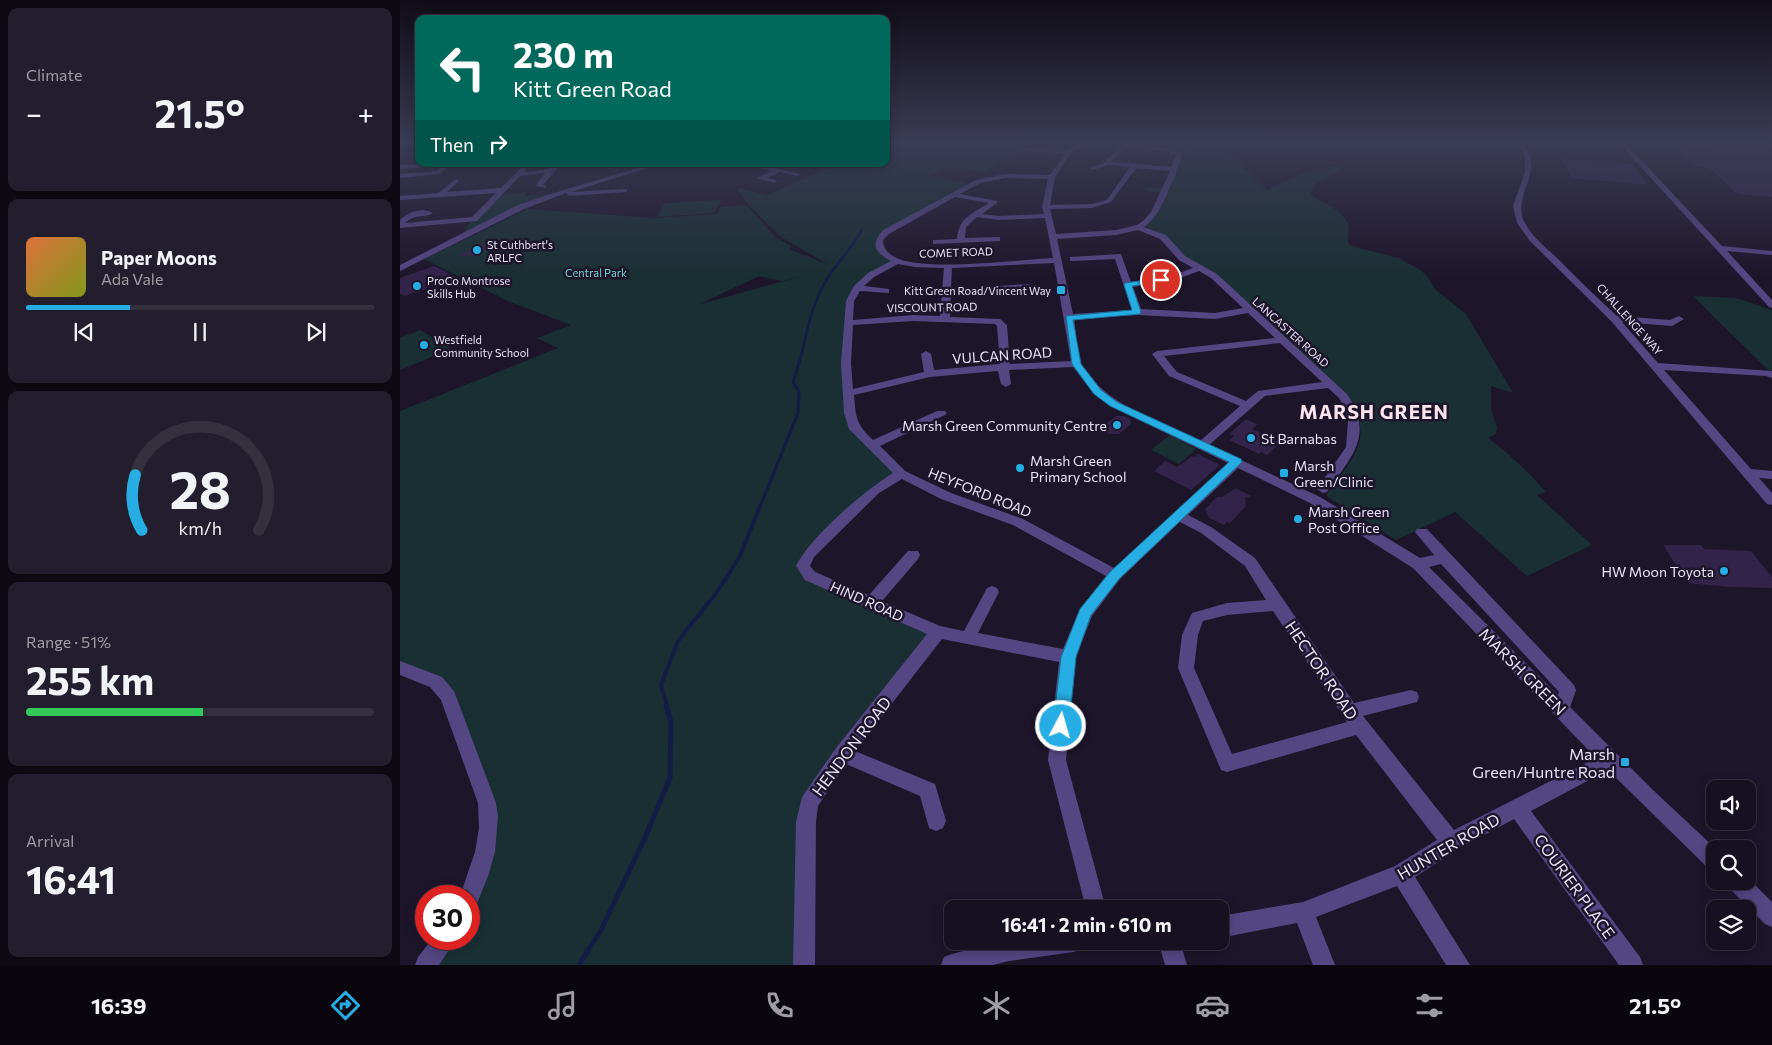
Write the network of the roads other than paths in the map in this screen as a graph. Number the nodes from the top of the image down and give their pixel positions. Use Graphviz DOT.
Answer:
graph roads {
  1 [pos="448,188"];
  2 [pos="574,188"];
  3 [pos="962,188"];
  4 [pos="1048,188"];
  5 [pos="1118,188"];
  6 [pos="1164,188"];
  7 [pos="1523,188"];
  8 [pos="1663,188"];
  9 [pos="502,190"];
  10 [pos="625,191"];
  11 [pos="554,194"];
  12 [pos="952,194"];
  13 [pos="440,195"];
  14 [pos="400,198"];
  15 [pos="1046,211"];
  16 [pos="429,213"];
  17 [pos="976,215"];
  18 [pos="1142,223"];
  19 [pos="401,226"];
  20 [pos="1052,237"];
  21 [pos="961,241"];
  22 [pos="936,242"];
  23 [pos="1718,248"];
  24 [pos="1772,253"];
  25 [pos="1073,259"];
  26 [pos="1057,260"];
  27 [pos="897,261"];
  28 [pos="999,262"];
  29 [pos="948,266"];
  30 [pos="400,268"];
  31 [pos="1198,269"];
  32 [pos="1128,285"];
  33 [pos="1028,287"];
  34 [pos="857,288"];
  35 [pos="886,290"];
  36 [pos="946,292"];
  37 [pos="1772,305"];
  38 [pos="1248,310"];
  39 [pos="1137,312"];
  40 [pos="944,318"];
  41 [pos="1069,318"];
  42 [pos="1614,319"];
  43 [pos="1679,319"];
  44 [pos="849,323"];
  45 [pos="1282,340"];
  46 [pos="926,354"];
  47 [pos="1076,364"];
  48 [pos="1655,366"];
  49 [pos="1004,367"];
  50 [pos="930,374"];
  51 [pos="1772,375"];
  52 [pos="1006,384"];
  53 [pos="1331,384"];
  54 [pos="849,394"];
  55 [pos="1246,406"];
  56 [pos="940,413"];
  57 [pos="1202,445"];
  58 [pos="871,446"];
  59 [pos="1237,462"];
  60 [pos="901,474"];
  61 [pos="1748,474"];
  62 [pos="1772,475"];
  63 [pos="1319,495"];
  64 [pos="1772,501"];
  65 [pos="1179,516"];
  66 [pos="1422,532"];
  67 [pos="913,555"];
  68 [pos="1444,558"];
  69 [pos="1418,564"];
  70 [pos="1115,575"];
  71 [pos="992,592"];
  72 [pos="871,603"];
  73 [pos="1277,604"];
  74 [pos="938,632"];
  75 [pos="967,639"];
  76 [pos="1068,657"];
  77 [pos="400,668"];
  78 [pos="1411,697"];
  79 [pos="1561,710"];
  80 [pos="1355,719"];
  81 [pos="842,754"];
  82 [pos="1610,760"];
  83 [pos="1517,807"];
  84 [pos="936,822"];
  85 [pos="1451,842"];
  86 [pos="1706,853"];
  87 [pos="1401,874"];
  88 [pos="475,885"];
  89 [pos="1745,890"];
  90 [pos="1747,890"];
  91 [pos="1094,900"];
  92 [pos="1772,908"];
  93 [pos="1303,912"];
  94 [pos="1772,917"];
  95 [pos="1229,925"];
  96 [pos="436,950"];
  97 [pos="1009,950"];
  98 [pos="1172,950"];
  99 [pos="426,965"];
  100 [pos="804,965"];
  101 [pos="952,965"];
  102 [pos="1176,965"];
  103 [pos="1324,965"];
  104 [pos="1459,965"];
  105 [pos="1632,965"];
  1 -- 13 [label="street"];
  2 -- 11 [label="street"];
  3 -- 12 [label="street"];
  4 -- 15 [label="street"];
  5 -- 15 [label="street"];
  6 -- 18 [label="street"];
  7 -- 42 [label="street, CHALLENGE WAY"];
  8 -- 23 [label="street"];
  9 -- 13 [label="street"];
  9 -- 19 [label="street"];
  10 -- 11 [label="street"];
  11 -- 30 [label="street"];
  12 -- 17 [label="street"];
  12 -- 27 [label="street"];
  13 -- 14 [label="street"];
  15 -- 17 [label="street"];
  15 -- 20 [label="street"];
  16 -- 19 [label="street"];
  17 -- 21 [label="street"];
  18 -- 20 [label="street"];
  18 -- 31 [label="street, LANCASTER ROAD"];
  20 -- 26 [label="street"];
  21 -- 22 [label="street"];
  21 -- 28 [label="street"];
  23 -- 24 [label="street"];
  23 -- 37 [label="street"];
  25 -- 32 [label="street"];
  26 -- 28 [label="street, COMET ROAD"];
  26 -- 41 [label="street"];
  27 -- 29 [label="street, COMET ROAD"];
  27 -- 34 [label="street"];
  28 -- 29 [label="street, COMET ROAD"];
  29 -- 36 [label="street"];
  31 -- 32 [label="street"];
  31 -- 38 [label="street, LANCASTER ROAD"];
  32 -- 39 [label="street"];
  33 -- 36 [label="street"];
  34 -- 35 [label="street"];
  34 -- 44 [label="street, HEYFORD ROAD"];
  36 -- 40 [label="street"];
  38 -- 39 [label="street"];
  38 -- 45 [label="street, LANCASTER ROAD"];
  39 -- 41 [label="street"];
  40 -- 44 [label="street, VISCOUNT ROAD"];
  40 -- 49 [label="street, VISCOUNT ROAD"];
  41 -- 47 [label="street"];
  42 -- 43 [label="street"];
  42 -- 48 [label="street, CHALLENGE WAY"];
  44 -- 54 [label="street, HEYFORD ROAD"];
  45 -- 53 [label="street, LANCASTER ROAD"];
  45 -- 55 [label="street"];
  46 -- 50 [label="street"];
  47 -- 49 [label="street, VULCAN ROAD"];
  47 -- 57 [label="street, MARSH GREEN"];
  48 -- 51 [label="street"];
  48 -- 61 [label="street, CHALLENGE WAY"];
  49 -- 50 [label="street, VULCAN ROAD"];
  49 -- 52 [label="street, VISCOUNT ROAD"];
  50 -- 54 [label="street, VULCAN ROAD"];
  53 -- 55 [label="street"];
  53 -- 63 [label="street, LANCASTER ROAD"];
  54 -- 58 [label="street, HEYFORD ROAD"];
  55 -- 57 [label="street"];
  56 -- 58 [label="street"];
  57 -- 59 [label="street, MARSH GREEN"];
  58 -- 60 [label="street, HEYFORD ROAD"];
  59 -- 63 [label="street, MARSH GREEN"];
  59 -- 65 [label="street"];
  60 -- 70 [label="street, HEYFORD ROAD"];
  60 -- 72 [label="street, HIND ROAD"];
  61 -- 62 [label="street"];
  61 -- 64 [label="street, CHALLENGE WAY"];
  63 -- 69 [label="street, MARSH GREEN"];
  65 -- 70 [label="street"];
  65 -- 73 [label="street, HECTOR ROAD"];
  66 -- 68 [label="street"];
  67 -- 72 [label="street"];
  68 -- 69 [label="street"];
  68 -- 79 [label="street"];
  69 -- 79 [label="street, MARSH GREEN"];
  70 -- 76 [label="street"];
  71 -- 75 [label="street"];
  72 -- 74 [label="street, HIND ROAD"];
  73 -- 80 [label="street, HECTOR ROAD"];
  73 -- 80 [label="street"];
  74 -- 75 [label="street, HIND ROAD"];
  74 -- 81 [label="street, HENDON ROAD"];
  75 -- 76 [label="street, HIND ROAD"];
  76 -- 91 [label="street"];
  77 -- 88 [label="street"];
  78 -- 80 [label="street"];
  79 -- 82 [label="street, MARSH GREEN"];
  80 -- 85 [label="street, HECTOR ROAD"];
  81 -- 84 [label="street"];
  81 -- 100 [label="street, HENDON ROAD"];
  82 -- 83 [label="street, HUNTER ROAD"];
  82 -- 86 [label="street, MARSH GREEN"];
  83 -- 85 [label="street, HUNTER ROAD"];
  83 -- 105 [label="street, COURIER PLACE"];
  85 -- 87 [label="street, HUNTER ROAD"];
  87 -- 93 [label="street, HUNTER ROAD"];
  87 -- 104 [label="street"];
  89 -- 94 [label="street"];
  90 -- 92 [label="street"];
  93 -- 95 [label="street, HUNTER ROAD"];
  93 -- 103 [label="street"];
  96 -- 99 [label="street"];
  97 -- 101 [label="street"];
  98 -- 102 [label="street"];
}
